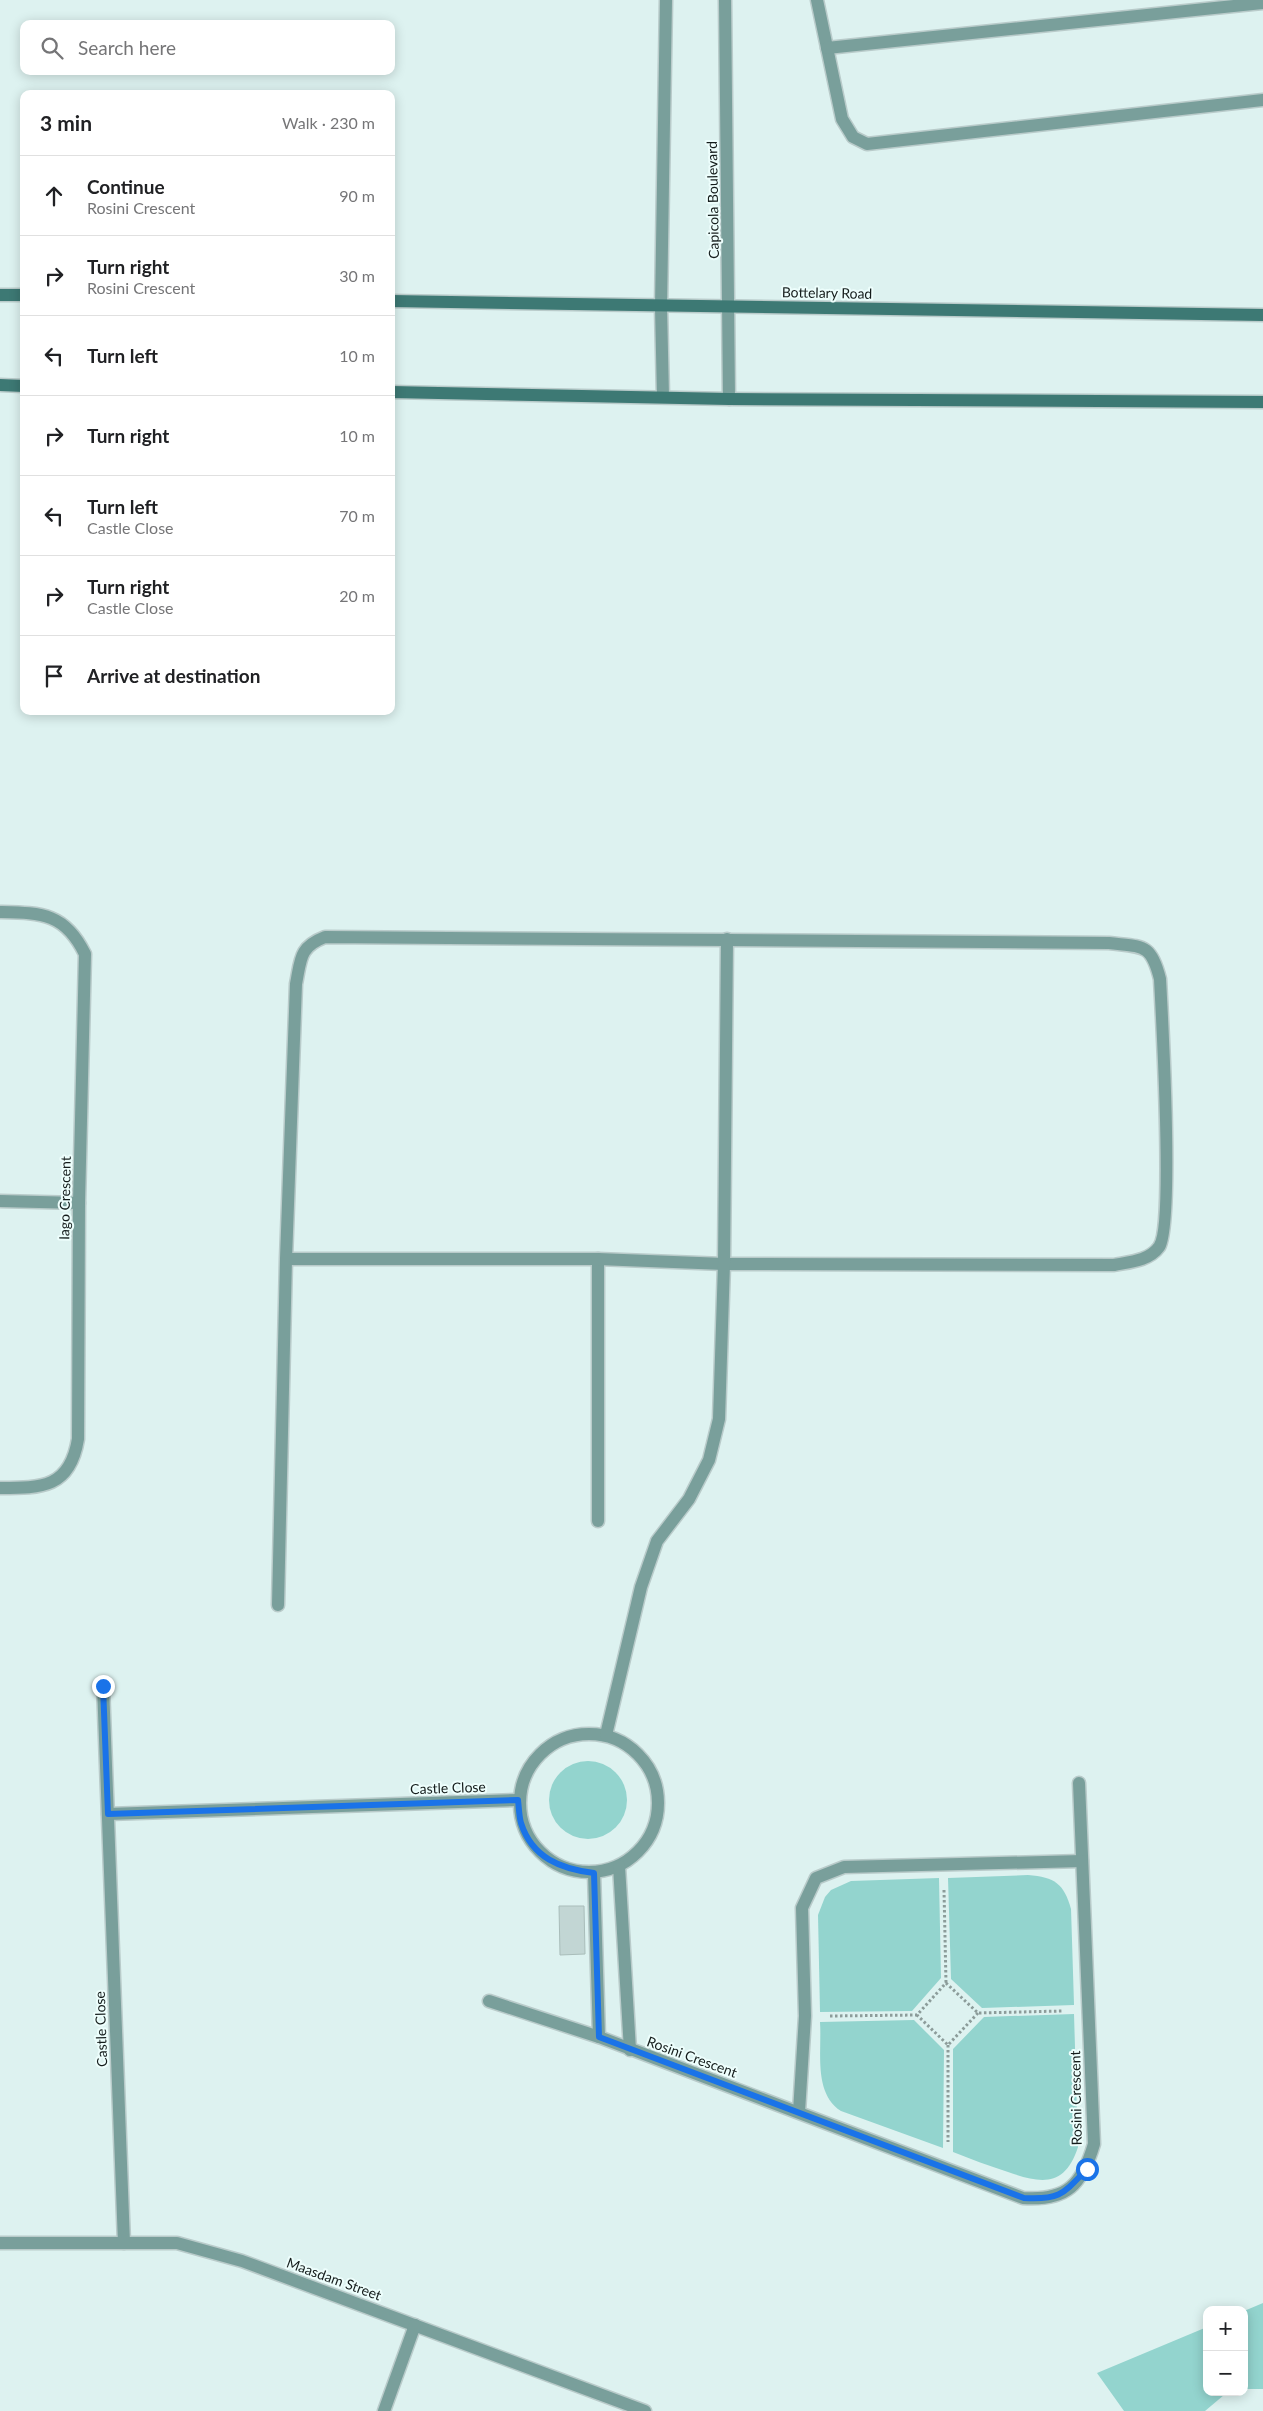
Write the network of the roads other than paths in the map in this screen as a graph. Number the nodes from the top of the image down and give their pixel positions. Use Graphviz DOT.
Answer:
graph roads {
  1 [pos="666,0"];
  2 [pos="725,0"];
  3 [pos="816,0"];
  4 [pos="1263,2"];
  5 [pos="827,48"];
  6 [pos="1263,100"];
  7 [pos="0,295"];
  8 [pos="20,295"];
  9 [pos="395,301"];
  10 [pos="662,307"];
  11 [pos="729,307"];
  12 [pos="1263,315"];
  13 [pos="0,385"];
  14 [pos="20,386"];
  15 [pos="395,392"];
  16 [pos="663,397"];
  17 [pos="729,399"];
  18 [pos="1263,402"];
  19 [pos="0,912"];
  20 [pos="727,939"];
  21 [pos="0,1201"];
  22 [pos="79,1203"];
  23 [pos="286,1259"];
  24 [pos="598,1259"];
  25 [pos="724,1264"];
  26 [pos="0,1488"];
  27 [pos="598,1521"];
  28 [pos="278,1605"];
  29 [pos="103,1686"];
  30 [pos="606,1736"];
  31 [pos="1079,1783"];
  32 [pos="518,1800"];
  33 [pos="108,1814"];
  34 [pos="1082,1861"];
  35 [pos="619,1866"];
  36 [pos="594,1873"];
  37 [pos="489,2000"];
  38 [pos="599,2037"];
  39 [pos="630,2050"];
  40 [pos="799,2112"];
  41 [pos="0,2243"];
  42 [pos="124,2244"];
  43 [pos="415,2325"];
  44 [pos="384,2411"];
  45 [pos="644,2411"];
  1 -- 10 [label="street"];
  2 -- 11 [label="street, Capicola Boulevard"];
  3 -- 5 [label="street"];
  4 -- 5 [label="street"];
  5 -- 6 [label="street"];
  7 -- 8 [label="main road"];
  9 -- 10 [label="main road, Bottelary Road"];
  10 -- 11 [label="main road, Bottelary Road"];
  10 -- 16 [label="street"];
  11 -- 12 [label="main road, Bottelary Road"];
  11 -- 17 [label="street, Capicola Boulevard"];
  13 -- 14 [label="main road"];
  15 -- 16 [label="main road"];
  16 -- 17 [label="main road"];
  17 -- 18 [label="main road"];
  19 -- 22 [label="street, Iago Crescent"];
  20 -- 23 [label="street"];
  20 -- 25 [label="street"];
  20 -- 25 [label="street"];
  21 -- 22 [label="street"];
  22 -- 26 [label="street, Iago Crescent"];
  23 -- 24 [label="street"];
  23 -- 28 [label="street"];
  24 -- 25 [label="street"];
  24 -- 27 [label="street"];
  25 -- 30 [label="street"];
  29 -- 33 [label="street, Castle Close"];
  30 -- 32 [label="street"];
  30 -- 35 [label="street"];
  31 -- 34 [label="street, Rosini Crescent"];
  32 -- 33 [label="street, Castle Close"];
  32 -- 36 [label="street"];
  33 -- 42 [label="street, Castle Close"];
  34 -- 40 [label="street"];
  34 -- 40 [label="street, Rosini Crescent"];
  35 -- 36 [label="street"];
  35 -- 39 [label="street, Rosini Crescent"];
  36 -- 38 [label="street"];
  37 -- 38 [label="street, Rosini Crescent"];
  38 -- 39 [label="street, Rosini Crescent"];
  39 -- 40 [label="street, Rosini Crescent"];
  41 -- 42 [label="street, Maasdam Street"];
  42 -- 43 [label="street, Maasdam Street"];
  43 -- 44 [label="street"];
  43 -- 45 [label="street, Maasdam Street"];
}
